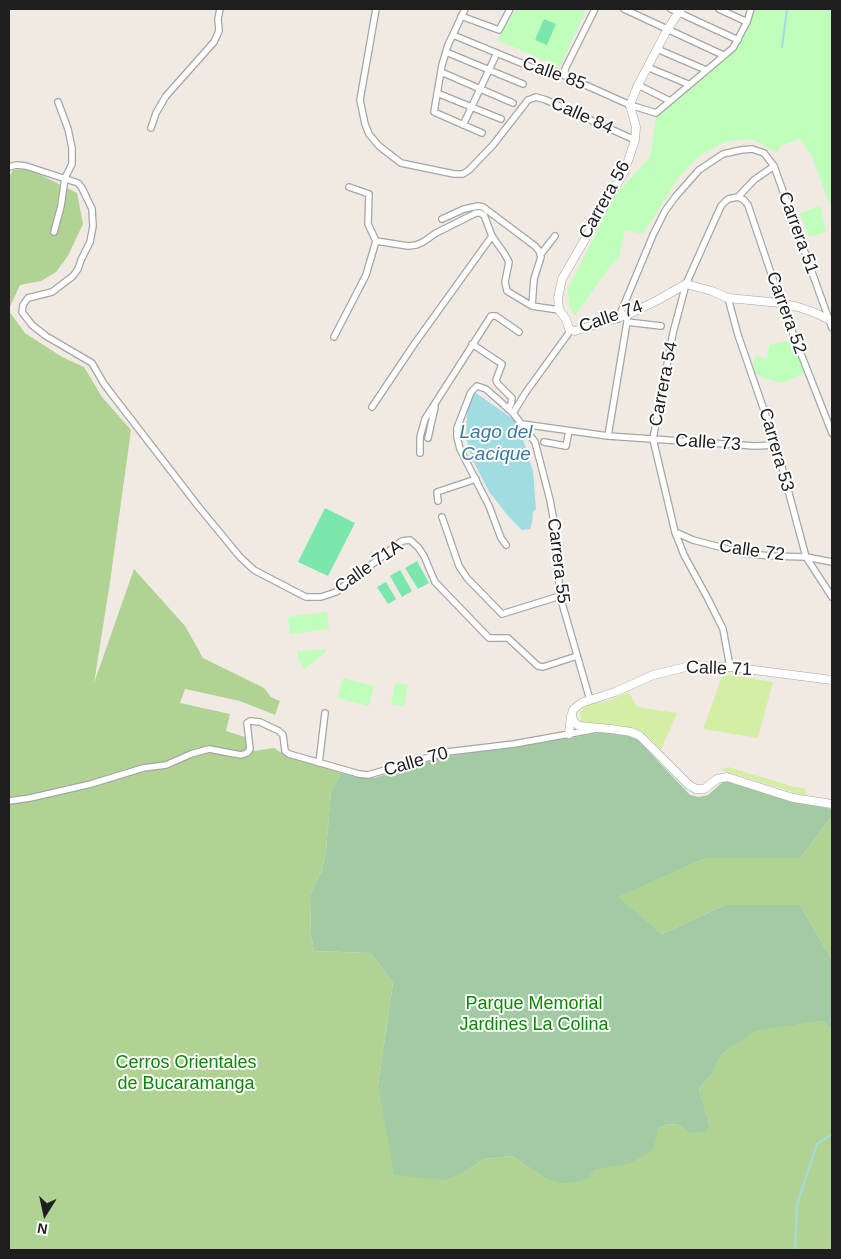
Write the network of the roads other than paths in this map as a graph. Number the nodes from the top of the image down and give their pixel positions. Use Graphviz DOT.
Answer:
graph roads {
  1 [pos="220,9"];
  2 [pos="376,9"];
  3 [pos="465,9"];
  4 [pos="510,9"];
  5 [pos="595,9"];
  6 [pos="624,9"];
  7 [pos="719,9"];
  8 [pos="751,9"];
  9 [pos="677,10"];
  10 [pos="461,16"];
  11 [pos="747,22"];
  12 [pos="667,30"];
  13 [pos="453,35"];
  14 [pos="738,40"];
  15 [pos="657,49"];
  16 [pos="446,52"];
  17 [pos="497,53"];
  18 [pos="723,55"];
  19 [pos="647,67"];
  20 [pos="488,70"];
  21 [pos="706,70"];
  22 [pos="441,72"];
  23 [pos="564,76"];
  24 [pos="523,84"];
  25 [pos="688,84"];
  26 [pos="638,85"];
  27 [pos="480,88"];
  28 [pos="437,92"];
  29 [pos="670,101"];
  30 [pos="58,102"];
  31 [pos="513,102"];
  32 [pos="630,105"];
  33 [pos="472,106"];
  34 [pos="501,119"];
  35 [pos="463,125"];
  36 [pos="151,128"];
  37 [pos="482,133"];
  38 [pos="634,140"];
  39 [pos="774,166"];
  40 [pos="9,167"];
  41 [pos="65,178"];
  42 [pos="349,187"];
  43 [pos="738,197"];
  44 [pos="442,219"];
  45 [pos="54,232"];
  46 [pos="492,236"];
  47 [pos="554,236"];
  48 [pos="376,241"];
  49 [pos="541,254"];
  50 [pos="686,284"];
  51 [pos="728,298"];
  52 [pos="781,303"];
  53 [pos="532,306"];
  54 [pos="559,310"];
  55 [pos="618,319"];
  56 [pos="627,319"];
  57 [pos="830,320"];
  58 [pos="661,326"];
  59 [pos="832,328"];
  60 [pos="571,330"];
  61 [pos="519,332"];
  62 [pos="334,337"];
  63 [pos="472,344"];
  64 [pos="436,402"];
  65 [pos="372,407"];
  66 [pos="509,409"];
  67 [pos="522,424"];
  68 [pos="569,431"];
  69 [pos="832,433"];
  70 [pos="608,436"];
  71 [pos="428,438"];
  72 [pos="653,439"];
  73 [pos="544,442"];
  74 [pos="776,445"];
  75 [pos="420,453"];
  76 [pos="476,479"];
  77 [pos="438,500"];
  78 [pos="442,517"];
  79 [pos="675,532"];
  80 [pos="506,545"];
  81 [pos="806,557"];
  82 [pos="832,562"];
  83 [pos="560,596"];
  84 [pos="832,597"];
  85 [pos="577,656"];
  86 [pos="730,667"];
  87 [pos="832,680"];
  88 [pos="590,700"];
  89 [pos="582,703"];
  90 [pos="325,713"];
  91 [pos="572,714"];
  92 [pos="588,728"];
  93 [pos="604,728"];
  94 [pos="569,734"];
  95 [pos="319,763"];
  96 [pos="9,801"];
  97 [pos="832,804"];
  1 -- 36 [label="street"];
  2 -- 38 [label="street, Calle 84"];
  3 -- 10 [label="street"];
  4 -- 10 [label="street"];
  5 -- 23 [label="street"];
  6 -- 12 [label="street"];
  7 -- 11 [label="street"];
  8 -- 11 [label="street"];
  9 -- 12 [label="street"];
  9 -- 14 [label="street"];
  10 -- 13 [label="street"];
  11 -- 14 [label="street"];
  12 -- 15 [label="street"];
  12 -- 18 [label="street"];
  13 -- 16 [label="street"];
  13 -- 17 [label="street, Calle 85"];
  14 -- 18 [label="street"];
  15 -- 19 [label="street"];
  15 -- 21 [label="street"];
  16 -- 20 [label="street"];
  16 -- 22 [label="street"];
  17 -- 20 [label="street"];
  17 -- 23 [label="street, Calle 85"];
  18 -- 21 [label="street"];
  19 -- 25 [label="street"];
  19 -- 26 [label="street"];
  20 -- 24 [label="street"];
  20 -- 27 [label="street"];
  21 -- 25 [label="street"];
  22 -- 27 [label="street"];
  22 -- 28 [label="street"];
  23 -- 32 [label="street, Calle 85"];
  25 -- 29 [label="street"];
  26 -- 29 [label="street"];
  26 -- 32 [label="street"];
  27 -- 31 [label="street"];
  27 -- 33 [label="street"];
  28 -- 33 [label="street"];
  28 -- 35 [label="street"];
  29 -- 32 [label="street, Calle 85"];
  30 -- 41 [label="street"];
  32 -- 38 [label="street, Carrera 56"];
  33 -- 34 [label="street"];
  33 -- 35 [label="street"];
  35 -- 37 [label="street"];
  38 -- 54 [label="street, Carrera 56"];
  39 -- 43 [label="street, Carrera 54"];
  39 -- 55 [label="street"];
  39 -- 57 [label="street, Carrera 51"];
  40 -- 41 [label="street"];
  41 -- 45 [label="street"];
  41 -- 85 [label="street, Calle 71A"];
  42 -- 48 [label="street"];
  43 -- 50 [label="street, Carrera 54"];
  43 -- 52 [label="street, Carrera 52"];
  44 -- 49 [label="street"];
  46 -- 48 [label="street, Calle 74"];
  46 -- 53 [label="street, Calle 74"];
  46 -- 65 [label="street"];
  47 -- 49 [label="street"];
  48 -- 62 [label="street"];
  49 -- 53 [label="street"];
  50 -- 51 [label="street"];
  50 -- 56 [label="street, Calle 74"];
  50 -- 72 [label="street, Carrera 54"];
  51 -- 52 [label="street"];
  51 -- 74 [label="street, Carrera 53"];
  52 -- 57 [label="street"];
  52 -- 69 [label="street, Carrera 52"];
  53 -- 54 [label="street, Calle 74"];
  54 -- 60 [label="street, Calle 74"];
  55 -- 56 [label="street, Calle 74"];
  55 -- 60 [label="street, Calle 74"];
  56 -- 58 [label="street"];
  56 -- 70 [label="street"];
  57 -- 59 [label="street, Carrera 51"];
  60 -- 66 [label="street"];
  61 -- 63 [label="street"];
  63 -- 64 [label="street"];
  63 -- 66 [label="street"];
  64 -- 71 [label="street"];
  64 -- 75 [label="street"];
  66 -- 67 [label="street, Carrera 55"];
  66 -- 76 [label="street, Carrera 55"];
  67 -- 68 [label="street, Calle 73"];
  67 -- 83 [label="street, Carrera 55"];
  68 -- 70 [label="street, Calle 73"];
  68 -- 73 [label="street"];
  70 -- 72 [label="street, Calle 73"];
  72 -- 74 [label="street, Calle 73"];
  72 -- 79 [label="street, Carrera 54"];
  74 -- 81 [label="street, Carrera 53"];
  76 -- 77 [label="street"];
  76 -- 80 [label="street"];
  78 -- 83 [label="street"];
  79 -- 81 [label="street, Calle 72"];
  79 -- 86 [label="street, Carrera 54"];
  81 -- 82 [label="street, Calle 72"];
  81 -- 84 [label="street, Carrera 53"];
  83 -- 85 [label="street, Carrera 55"];
  85 -- 88 [label="street, Carrera 55"];
  86 -- 87 [label="street, Calle 71"];
  86 -- 88 [label="street, Calle 71"];
  88 -- 89 [label="street, Calle 71"];
  89 -- 91 [label="street, Calle 71"];
  89 -- 92 [label="street"];
  90 -- 95 [label="street"];
  91 -- 92 [label="street"];
  91 -- 94 [label="street"];
  92 -- 93 [label="street, Calle 70"];
  93 -- 94 [label="street, Calle 70"];
  93 -- 97 [label="street, Calle 70"];
  94 -- 95 [label="street, Calle 70"];
  95 -- 96 [label="street, Calle 70"];
}
